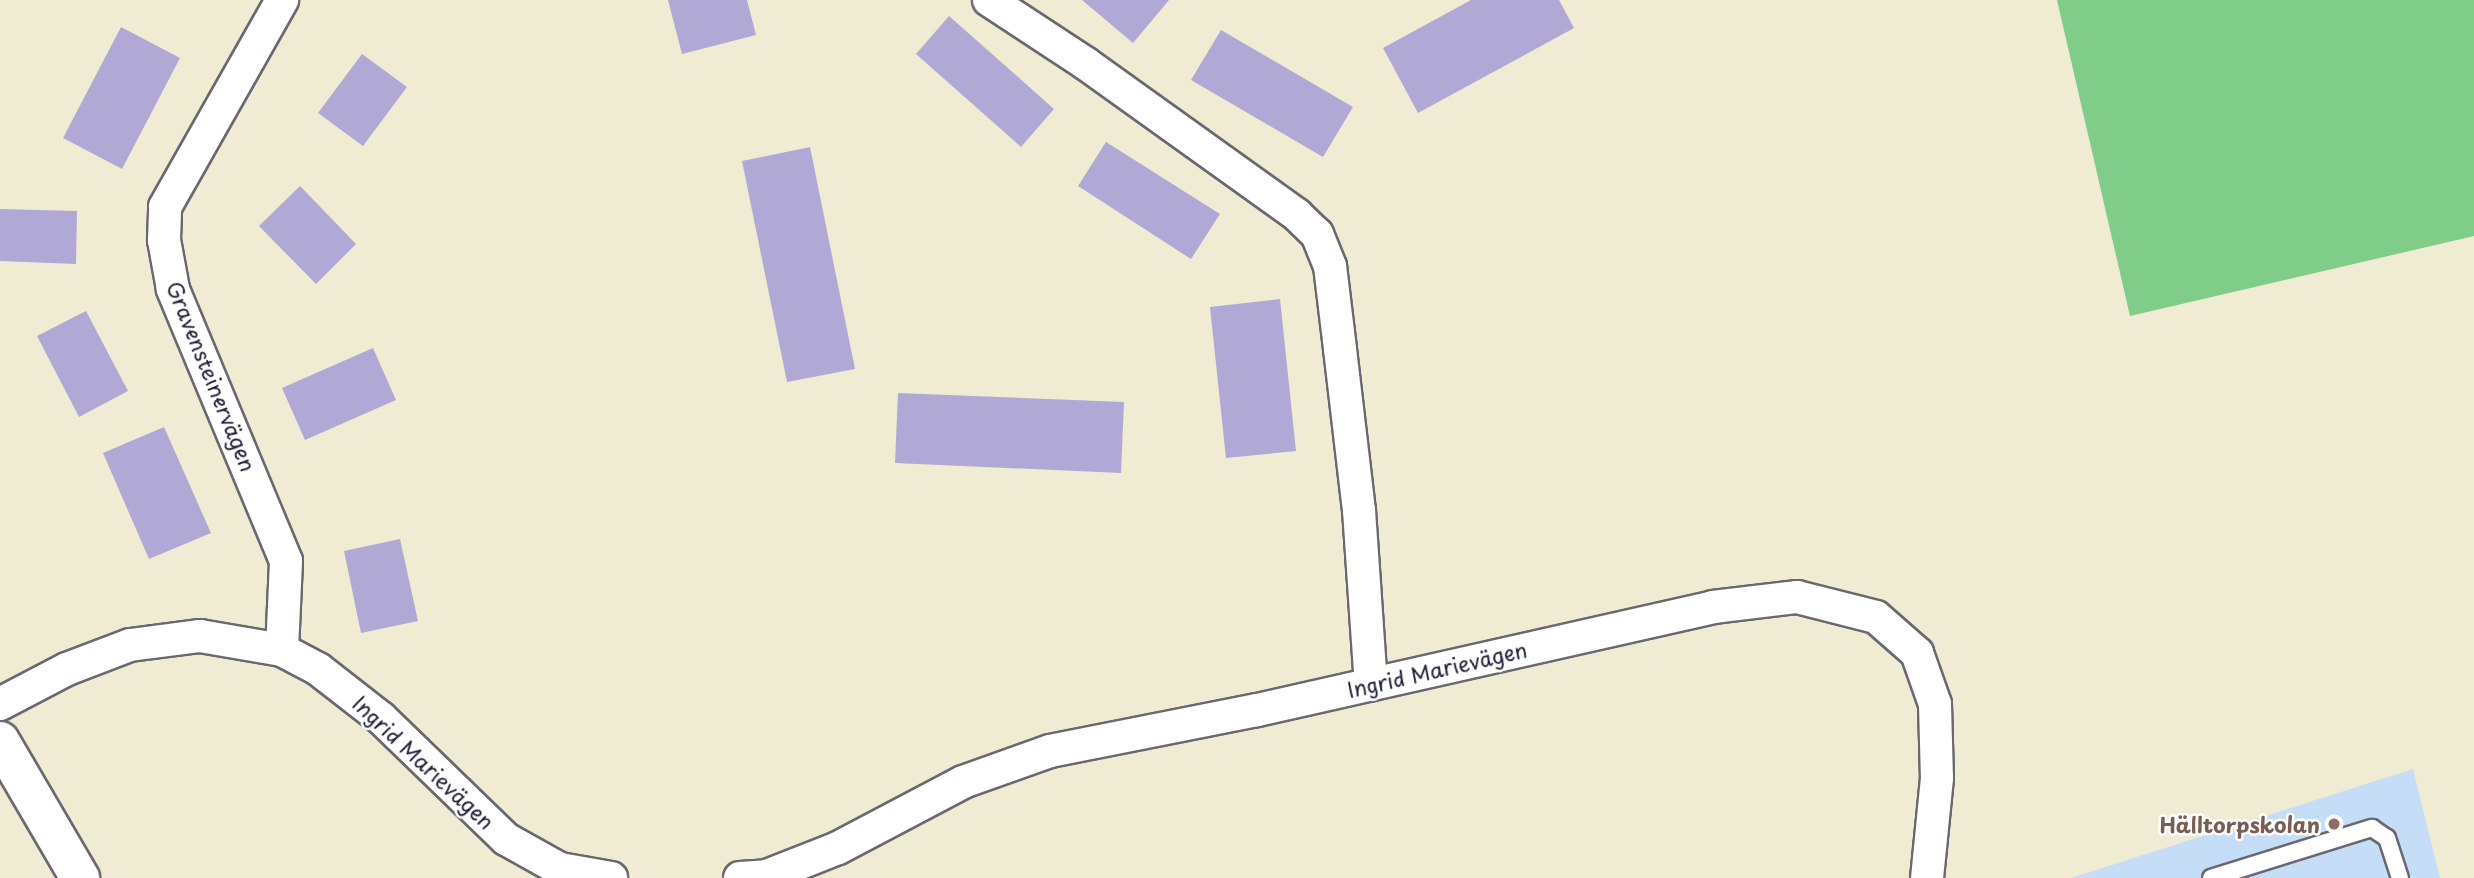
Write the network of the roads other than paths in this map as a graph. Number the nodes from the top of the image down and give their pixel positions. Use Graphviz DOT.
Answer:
graph roads {
  1 [pos="282,0"];
  2 [pos="989,0"];
  3 [pos="282,650"];
  4 [pos="1371,685"];
  5 [pos="0,704"];
  6 [pos="0,741"];
  7 [pos="80,878"];
  8 [pos="611,878"];
  9 [pos="740,878"];
  10 [pos="1927,878"];
  11 [pos="2211,878"];
  12 [pos="2400,878"];
  1 -- 3 [label="street, Gravensteinervägen"];
  2 -- 4 [label="street"];
  3 -- 5 [label="street, Ingrid Marievägen"];
  3 -- 8 [label="street, Ingrid Marievägen"];
  4 -- 9 [label="street, Ingrid Marievägen"];
  4 -- 10 [label="street, Ingrid Marievägen"];
  6 -- 7 [label="street"];
  11 -- 12 [label="lane"];
}
